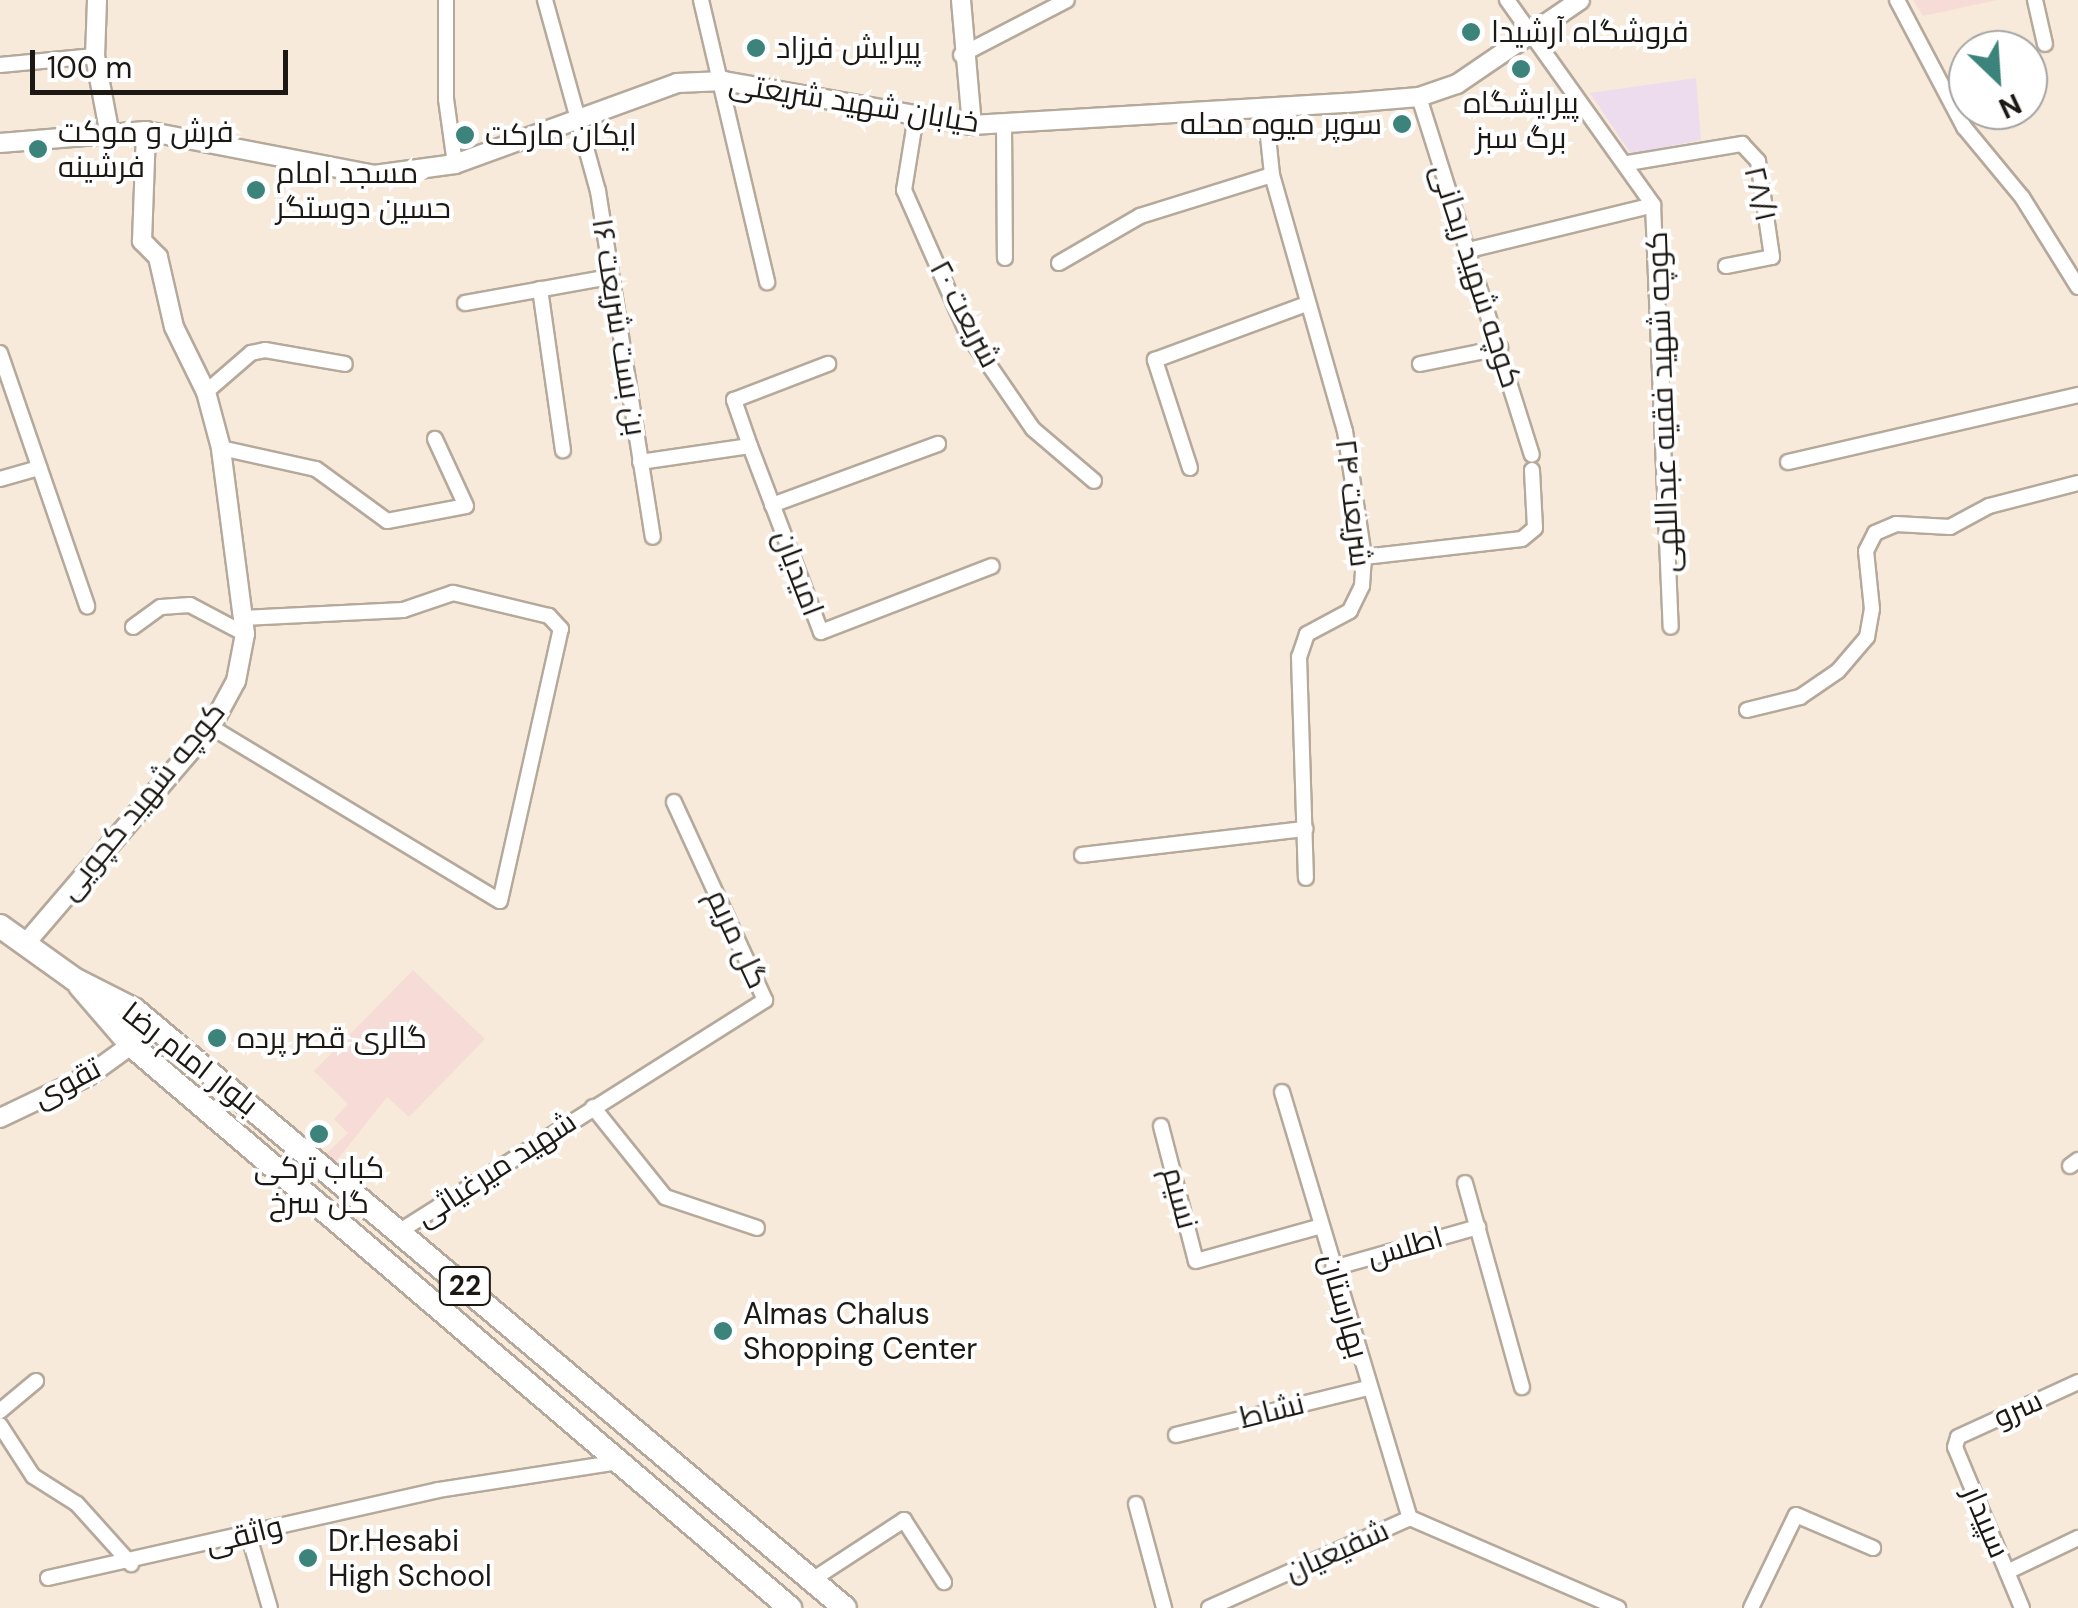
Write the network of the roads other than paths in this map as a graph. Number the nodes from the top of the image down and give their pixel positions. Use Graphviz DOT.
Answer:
graph roads {
  1 [pos="97,0"];
  2 [pos="446,0"];
  3 [pos="546,0"];
  4 [pos="701,0"];
  5 [pos="961,0"];
  6 [pos="1067,0"];
  7 [pos="1507,0"];
  8 [pos="1580,0"];
  9 [pos="1897,0"];
  10 [pos="2035,0"];
  11 [pos="2042,30"];
  12 [pos="1529,38"];
  13 [pos="961,55"];
  14 [pos="95,56"];
  15 [pos="0,65"];
  16 [pos="724,81"];
  17 [pos="1419,97"];
  18 [pos="1265,108"];
  19 [pos="916,116"];
  20 [pos="578,118"];
  21 [pos="1004,125"];
  22 [pos="972,126"];
  23 [pos="109,130"];
  24 [pos="146,131"];
  25 [pos="0,144"];
  26 [pos="1628,163"];
  27 [pos="455,164"];
  28 [pos="1272,175"];
  29 [pos="1653,205"];
  30 [pos="1469,250"];
  31 [pos="1005,258"];
  32 [pos="1059,263"];
  33 [pos="1726,266"];
  34 [pos="609,277"];
  35 [pos="767,282"];
  36 [pos="2078,287"];
  37 [pos="540,289"];
  38 [pos="465,303"];
  39 [pos="1306,304"];
  40 [pos="1500,348"];
  41 [pos="0,353"];
  42 [pos="345,364"];
  43 [pos="828,364"];
  44 [pos="1420,364"];
  45 [pos="206,392"];
  46 [pos="2078,395"];
  47 [pos="435,439"];
  48 [pos="938,444"];
  49 [pos="750,446"];
  50 [pos="221,448"];
  51 [pos="563,450"];
  52 [pos="640,462"];
  53 [pos="1788,462"];
  54 [pos="40,468"];
  55 [pos="1190,468"];
  56 [pos="0,479"];
  57 [pos="1094,481"];
  58 [pos="2078,483"];
  59 [pos="772,505"];
  60 [pos="653,537"];
  61 [pos="1364,557"];
  62 [pos="992,566"];
  63 [pos="86,606"];
  64 [pos="244,626"];
  65 [pos="133,627"];
  66 [pos="1672,627"];
  67 [pos="1747,710"];
  68 [pos="210,728"];
  69 [pos="674,802"];
  70 [pos="1305,829"];
  71 [pos="1082,855"];
  72 [pos="1306,878"];
  73 [pos="0,926"];
  74 [pos="25,944"];
  75 [pos="74,979"];
  76 [pos="131,1045"];
  77 [pos="1282,1092"];
  78 [pos="593,1106"];
  79 [pos="0,1118"];
  80 [pos="1161,1126"];
  81 [pos="1466,1183"];
  82 [pos="1321,1226"];
  83 [pos="1478,1226"];
  84 [pos="757,1228"];
  85 [pos="400,1231"];
  86 [pos="1333,1268"];
  87 [pos="36,1381"];
  88 [pos="2078,1382"];
  89 [pos="1367,1388"];
  90 [pos="1522,1388"];
  91 [pos="0,1411"];
  92 [pos="0,1425"];
  93 [pos="1176,1435"];
  94 [pos="1958,1436"];
  95 [pos="618,1462"];
  96 [pos="1136,1504"];
  97 [pos="1410,1518"];
  98 [pos="248,1533"];
  99 [pos="2078,1538"];
  100 [pos="1873,1548"];
  101 [pos="132,1564"];
  102 [pos="2007,1572"];
  103 [pos="48,1578"];
  104 [pos="812,1580"];
  105 [pos="944,1582"];
  106 [pos="270,1608"];
  107 [pos="790,1608"];
  108 [pos="845,1608"];
  109 [pos="1164,1608"];
  110 [pos="1209,1608"];
  111 [pos="1618,1608"];
  112 [pos="1751,1608"];
  113 [pos="2022,1608"];
  1 -- 14 [label="street"];
  2 -- 27 [label="street"];
  3 -- 20 [label="street, بن بست شریعت ۱۶"];
  4 -- 16 [label="street"];
  5 -- 13 [label="street"];
  6 -- 13 [label="street"];
  7 -- 12 [label="street, کوچه شهید فقیه عبداللهی"];
  8 -- 12 [label="street, خیابان شهید شریعتی"];
  9 -- 36 [label="street"];
  10 -- 11 [label="street"];
  12 -- 17 [label="street, خیابان شهید شریعتی"];
  12 -- 26 [label="street, کوچه شهید فقیه عبداللهی"];
  13 -- 22 [label="street"];
  14 -- 15 [label="street"];
  14 -- 23 [label="street"];
  16 -- 19 [label="street, خیابان شهید شریعتی"];
  16 -- 20 [label="street, خیابان شهید شریعتی"];
  16 -- 35 [label="street"];
  17 -- 18 [label="street, خیابان شهید شریعتی"];
  17 -- 30 [label="street, کوچه شهید ریحانی"];
  18 -- 21 [label="street, خیابان شهید شریعتی"];
  18 -- 28 [label="street, شریعت ۲۴"];
  19 -- 22 [label="street, خیابان شهید شریعتی"];
  19 -- 57 [label="street, شریعت ۲۰"];
  20 -- 27 [label="street, خیابان شهید شریعتی"];
  20 -- 34 [label="street, بن بست شریعت ۱۶"];
  21 -- 22 [label="street, خیابان شهید شریعتی"];
  21 -- 31 [label="street"];
  23 -- 24 [label="street, خیابان شهید شریعتی"];
  23 -- 25 [label="street, خیابان شهید شریعتی"];
  24 -- 27 [label="street, خیابان شهید شریعتی"];
  24 -- 45 [label="street, کوچه شهید کچویی"];
  26 -- 29 [label="street, کوچه شهید فقیه عبداللهی"];
  26 -- 33 [label="street, ۲۸/۱"];
  28 -- 32 [label="street"];
  28 -- 39 [label="street, شریعت ۲۴"];
  29 -- 30 [label="street"];
  29 -- 66 [label="street, کوچه شهید فقیه عبداللهی"];
  30 -- 40 [label="street, کوچه شهید ریحانی"];
  34 -- 37 [label="street"];
  34 -- 52 [label="street, بن بست شریعت ۱۶"];
  37 -- 38 [label="street"];
  37 -- 51 [label="street"];
  39 -- 55 [label="street"];
  39 -- 61 [label="street, شریعت ۲۴"];
  40 -- 44 [label="street"];
  40 -- 61 [label="street, کوچه شهید ریحانی"];
  41 -- 54 [label="street"];
  42 -- 45 [label="street"];
  43 -- 49 [label="street, امیدیان"];
  45 -- 50 [label="street, کوچه شهید کچویی"];
  46 -- 53 [label="street"];
  47 -- 50 [label="street"];
  48 -- 59 [label="street"];
  49 -- 52 [label="street"];
  49 -- 59 [label="street, امیدیان"];
  50 -- 64 [label="street, کوچه شهید کچویی"];
  52 -- 60 [label="street, بن بست شریعت ۱۶"];
  54 -- 56 [label="street"];
  54 -- 63 [label="street"];
  58 -- 67 [label="street"];
  59 -- 62 [label="street, امیدیان"];
  61 -- 70 [label="street, شریعت ۲۴"];
  64 -- 65 [label="street"];
  64 -- 68 [label="street, کوچه شهید کچویی"];
  64 -- 68 [label="street"];
  68 -- 74 [label="street, کوچه شهید کچویی"];
  69 -- 78 [label="street, گل مریم"];
  70 -- 71 [label="street"];
  70 -- 72 [label="street, شریعت ۲۴"];
  73 -- 74 [label="main road"];
  74 -- 75 [label="main road"];
  75 -- 76 [label="main road, بلوار امام رضا"];
  75 -- 85 [label="main road, بلوار امام رضا / 22"];
  76 -- 79 [label="street, تقوی"];
  76 -- 95 [label="main road, بلوار امام رضا"];
  77 -- 82 [label="street, بهارستان"];
  78 -- 84 [label="street"];
  78 -- 85 [label="street, شهید میرغیاثی"];
  80 -- 82 [label="street, نسیم"];
  81 -- 83 [label="street"];
  82 -- 86 [label="street, بهارستان"];
  83 -- 86 [label="street, اطلس"];
  83 -- 90 [label="street"];
  85 -- 104 [label="main road, بلوار امام رضا / 22"];
  86 -- 89 [label="street, بهارستان"];
  87 -- 91 [label="street"];
  88 -- 94 [label="street, سرو"];
  89 -- 93 [label="street, نشاط"];
  89 -- 97 [label="street, بهارستان"];
  92 -- 101 [label="street"];
  94 -- 102 [label="street, سپیدار"];
  95 -- 98 [label="street, واثقی"];
  95 -- 107 [label="main road, بلوار امام رضا"];
  96 -- 109 [label="street"];
  97 -- 110 [label="street, شفیعیان"];
  97 -- 111 [label="street"];
  98 -- 101 [label="street, واثقی"];
  98 -- 106 [label="street"];
  99 -- 102 [label="street"];
  100 -- 112 [label="street"];
  101 -- 103 [label="street, واثقی"];
  102 -- 113 [label="street, سپیدار"];
  104 -- 105 [label="street"];
  104 -- 108 [label="main road, بلوار امام رضا / 22"];
}
